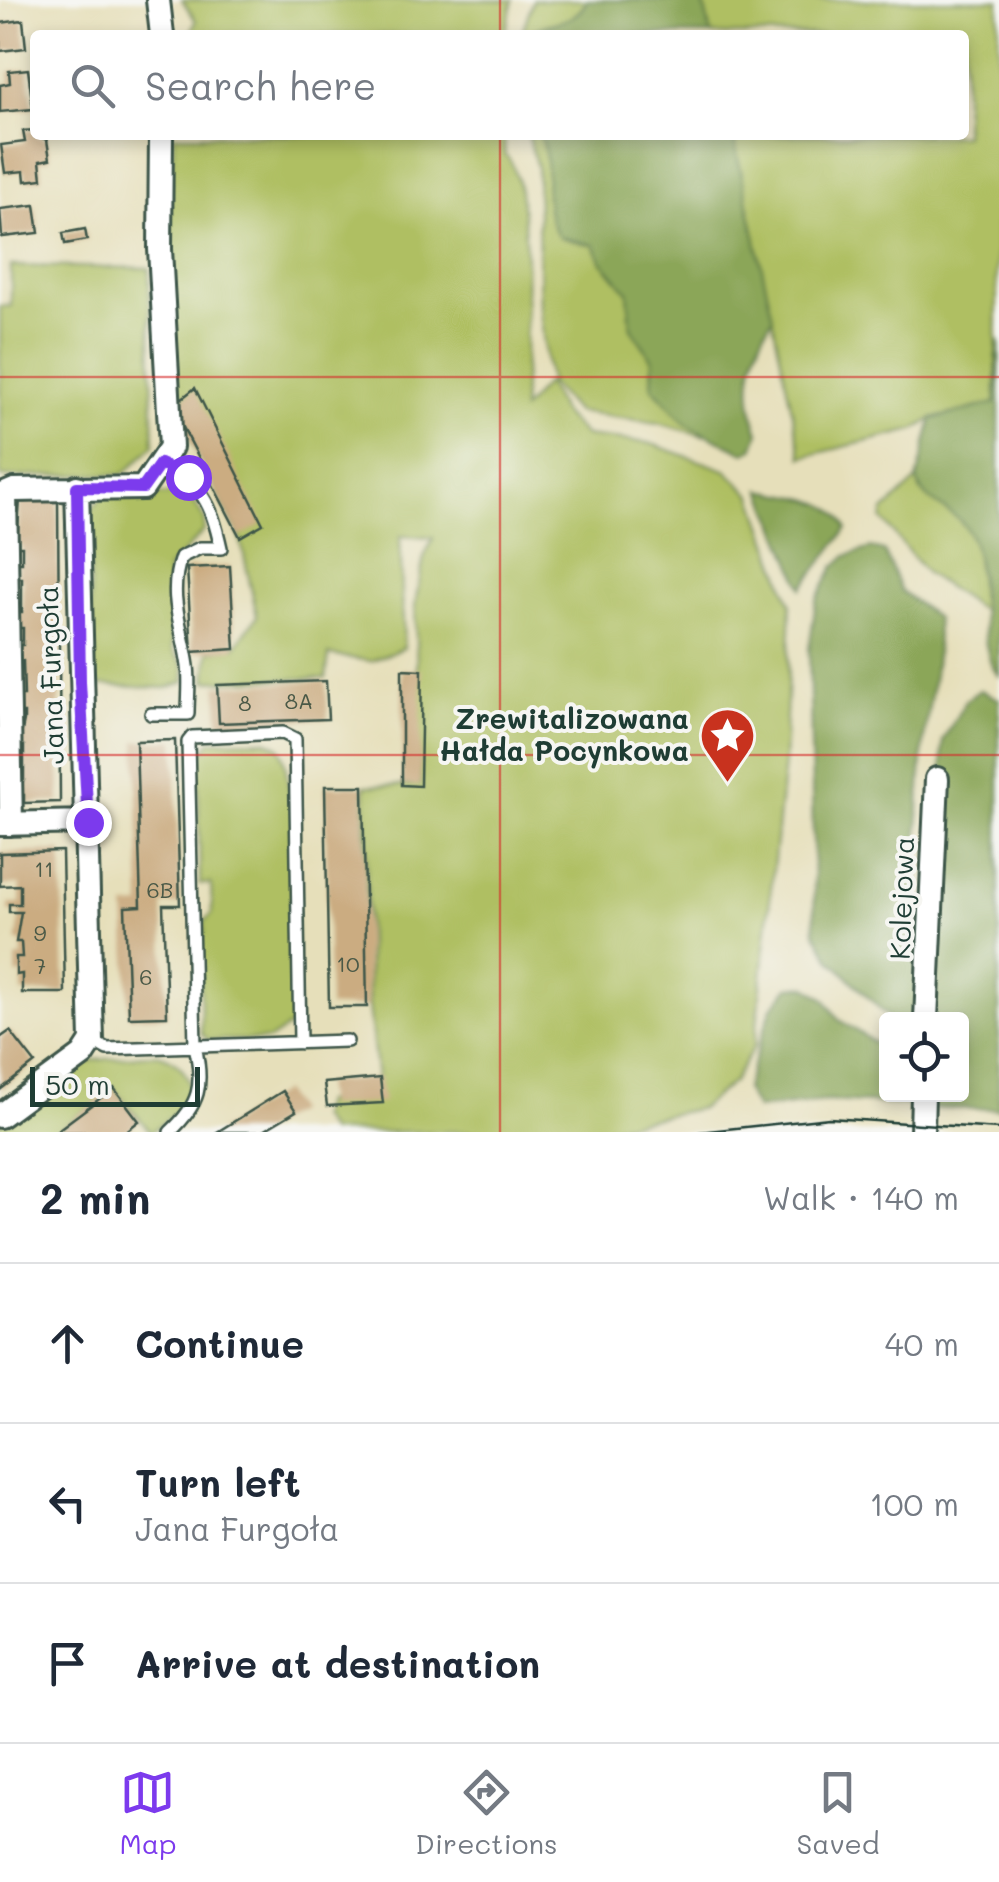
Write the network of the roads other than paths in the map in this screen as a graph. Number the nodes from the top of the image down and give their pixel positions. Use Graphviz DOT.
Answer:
graph roads {
  1 [pos="158,0"];
  2 [pos="161,30"];
  3 [pos="161,140"];
  4 [pos="160,464"];
  5 [pos="77,487"];
  6 [pos="2,495"];
  7 [pos="151,714"];
  8 [pos="937,779"];
  9 [pos="88,822"];
  10 [pos="6,824"];
  11 [pos="926,1012"];
  12 [pos="92,1041"];
  13 [pos="347,1042"];
  14 [pos="300,1043"];
  15 [pos="195,1046"];
  16 [pos="923,1102"];
  17 [pos="0,1116"];
  18 [pos="170,1132"];
  19 [pos="922,1132"];
  1 -- 2 [label="street"];
  3 -- 4 [label="street"];
  4 -- 5 [label="street"];
  4 -- 7 [label="lane"];
  5 -- 6 [label="street"];
  5 -- 9 [label="street, Jana Furgoła"];
  6 -- 10 [label="street"];
  8 -- 11 [label="street, Kolejowa"];
  9 -- 10 [label="street"];
  9 -- 12 [label="street, Jana Furgoła"];
  12 -- 15 [label="lane"];
  12 -- 17 [label="street"];
  13 -- 14 [label="lane"];
  14 -- 15 [label="lane"];
  14 -- 15 [label="lane"];
  15 -- 18 [label="lane"];
  16 -- 19 [label="street"];
}
